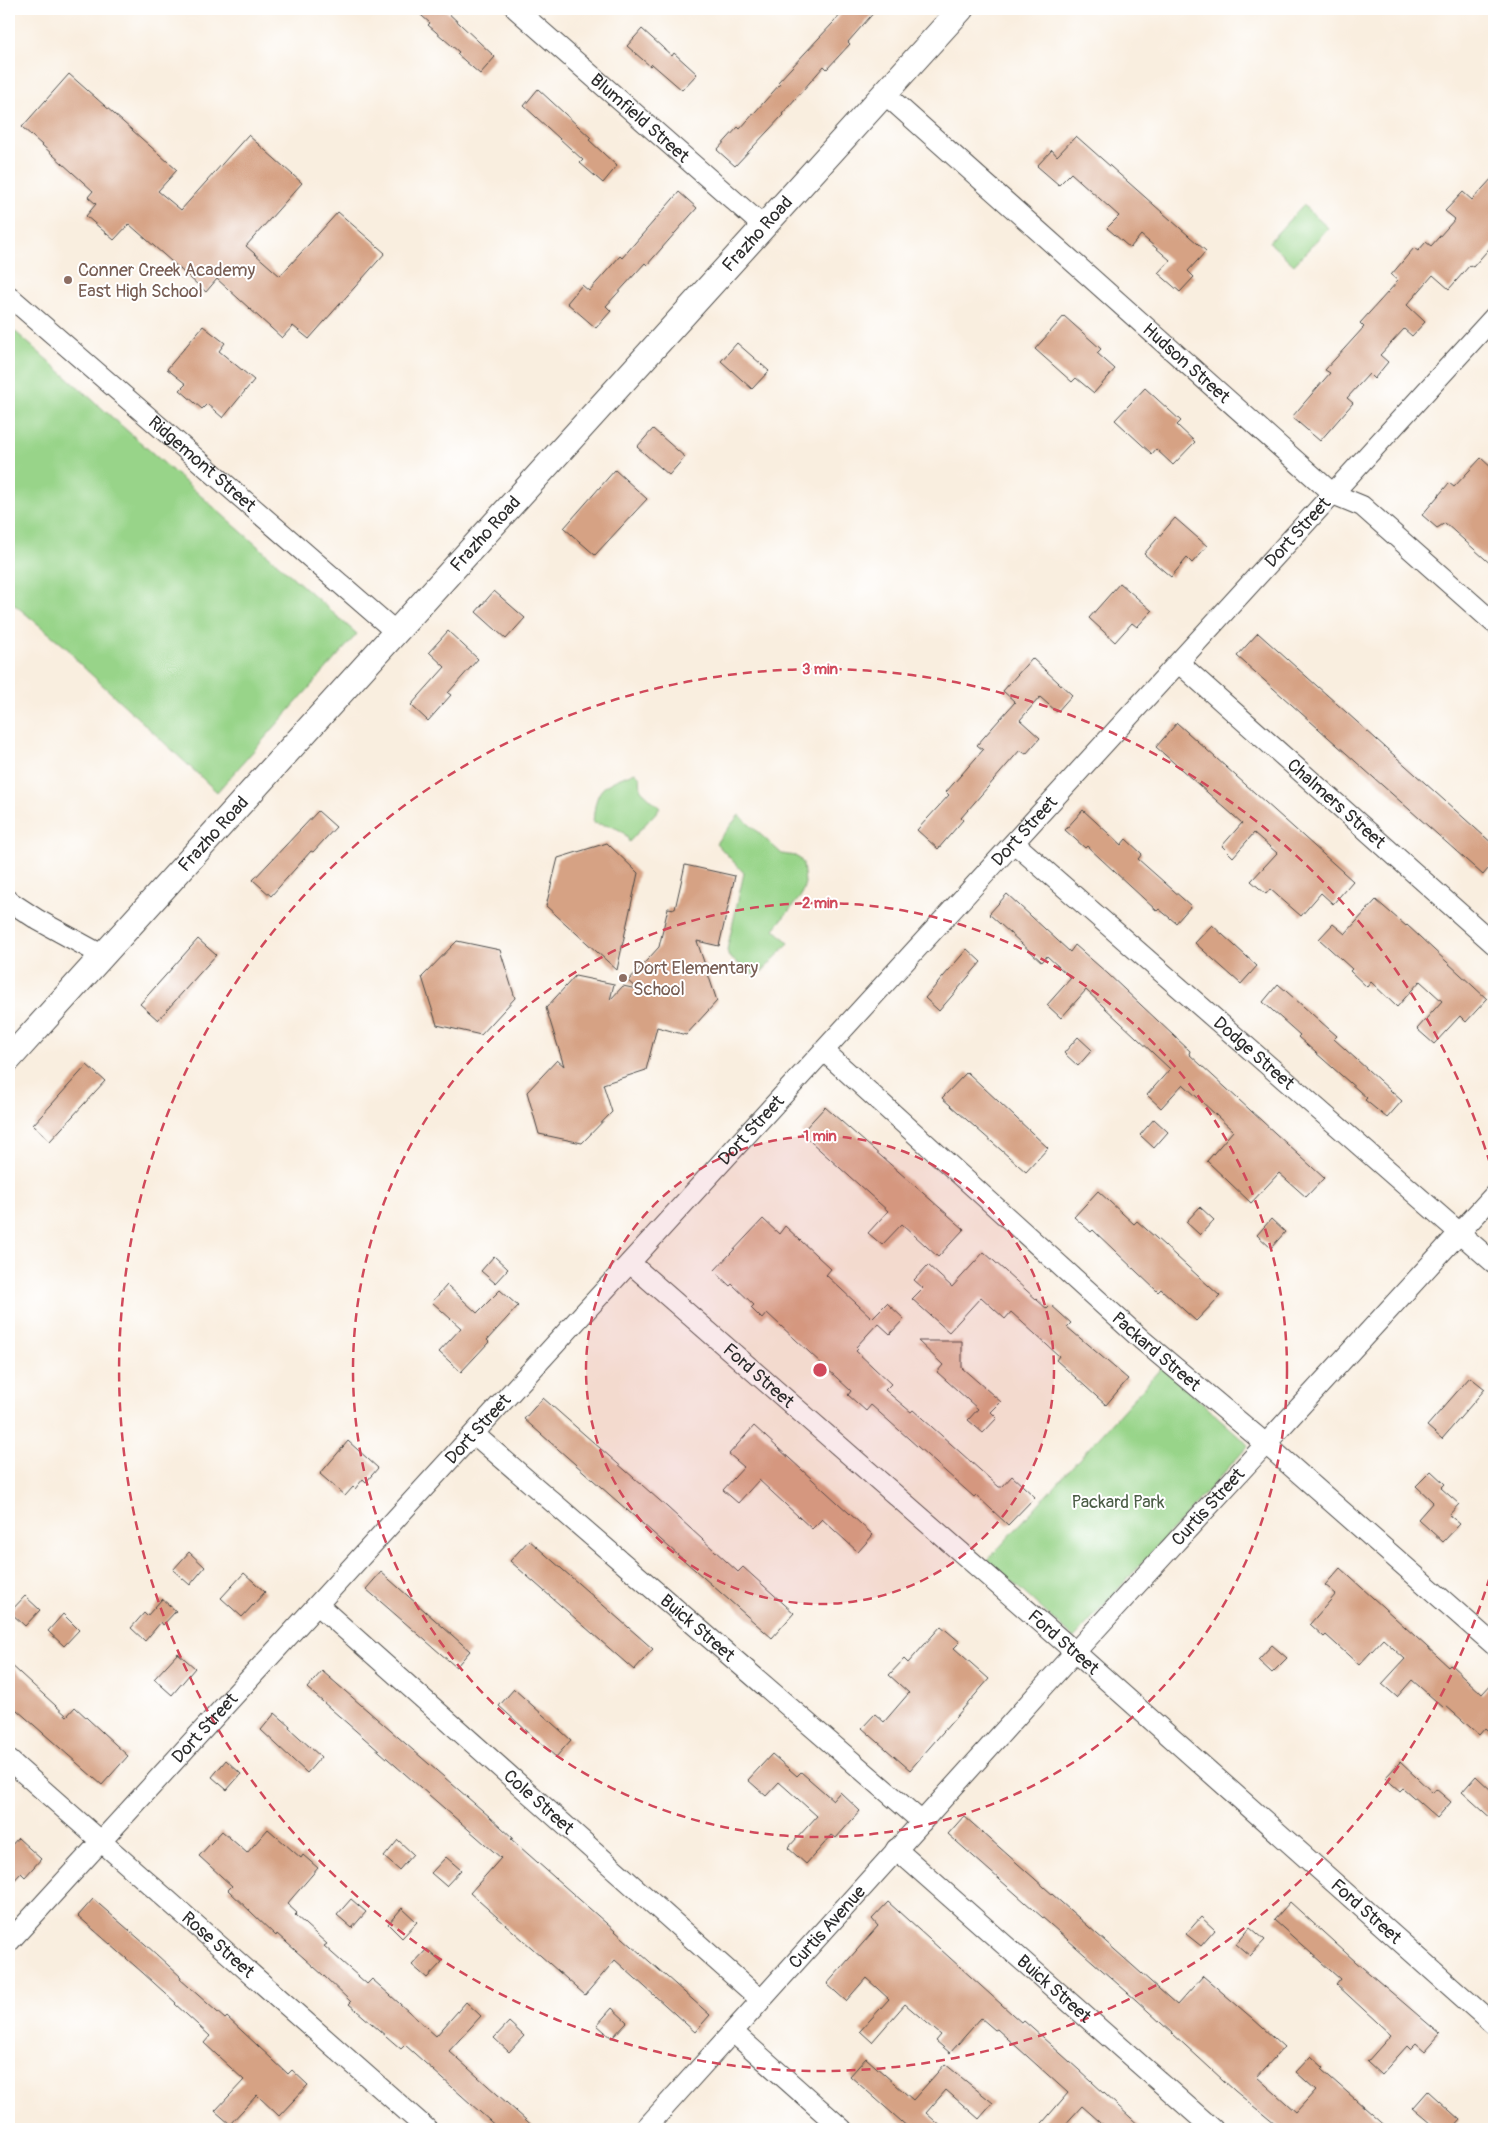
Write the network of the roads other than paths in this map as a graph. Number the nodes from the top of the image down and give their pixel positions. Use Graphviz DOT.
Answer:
graph roads {
  1 [pos="516,9"];
  2 [pos="961,9"];
  3 [pos="885,94"];
  4 [pos="764,227"];
  5 [pos="9,296"];
  6 [pos="1494,317"];
  7 [pos="1333,494"];
  8 [pos="1494,623"];
  9 [pos="397,633"];
  10 [pos="1179,663"];
  11 [pos="1014,843"];
  12 [pos="9,900"];
  13 [pos="1494,944"];
  14 [pos="102,955"];
  15 [pos="824,1051"];
  16 [pos="9,1059"];
  17 [pos="1494,1195"];
  18 [pos="1459,1232"];
  19 [pos="630,1263"];
  20 [pos="1494,1263"];
  21 [pos="474,1434"];
  22 [pos="1267,1445"];
  23 [pos="318,1605"];
  24 [pos="1494,1645"];
  25 [pos="1075,1652"];
  26 [pos="9,1760"];
  27 [pos="922,1822"];
  28 [pos="101,1842"];
  29 [pos="896,1849"];
  30 [pos="9,1942"];
  31 [pos="761,2000"];
  32 [pos="1494,2025"];
  33 [pos="733,2032"];
  34 [pos="427,2129"];
  35 [pos="645,2129"];
  36 [pos="842,2129"];
  37 [pos="1213,2129"];
  1 -- 4 [label="street, Blumfield Street"];
  2 -- 3 [label="street, Frazho Road"];
  3 -- 4 [label="street, Frazho Road"];
  3 -- 7 [label="street, Hudson Street"];
  4 -- 9 [label="street, Frazho Road"];
  5 -- 9 [label="street, Ridgemont Street"];
  6 -- 7 [label="street, Dort Street"];
  7 -- 8 [label="street, Hudson Street"];
  7 -- 10 [label="street, Dort Street"];
  9 -- 14 [label="street, Frazho Road"];
  10 -- 11 [label="street, Dort Street"];
  10 -- 13 [label="street, Chalmers Street"];
  11 -- 15 [label="street, Dort Street"];
  11 -- 18 [label="street, Dodge Street"];
  12 -- 14 [label="street"];
  14 -- 16 [label="street, Frazho Road"];
  15 -- 19 [label="street, Dort Street"];
  15 -- 22 [label="street, Packard Street"];
  17 -- 18 [label="street, Curtis Street"];
  18 -- 20 [label="street, Dodge Street"];
  18 -- 22 [label="street, Curtis Street"];
  19 -- 21 [label="street, Dort Street"];
  19 -- 25 [label="street, Ford Street"];
  21 -- 23 [label="street, Dort Street"];
  21 -- 27 [label="street, Buick Street"];
  22 -- 24 [label="street, Packard Street"];
  22 -- 25 [label="street, Curtis Street"];
  23 -- 28 [label="street, Dort Street"];
  23 -- 31 [label="street, Cole Street"];
  25 -- 27 [label="street, Curtis Street"];
  25 -- 32 [label="street, Ford Street"];
  26 -- 28 [label="street, Rose Street"];
  27 -- 29 [label="street, Curtis Avenue"];
  28 -- 30 [label="street, Dort Street"];
  28 -- 34 [label="street, Rose Street"];
  29 -- 31 [label="street, Curtis Avenue"];
  29 -- 37 [label="street, Buick Street"];
  31 -- 33 [label="street, Curtis Avenue"];
  33 -- 35 [label="street"];
  33 -- 36 [label="street"];
}
